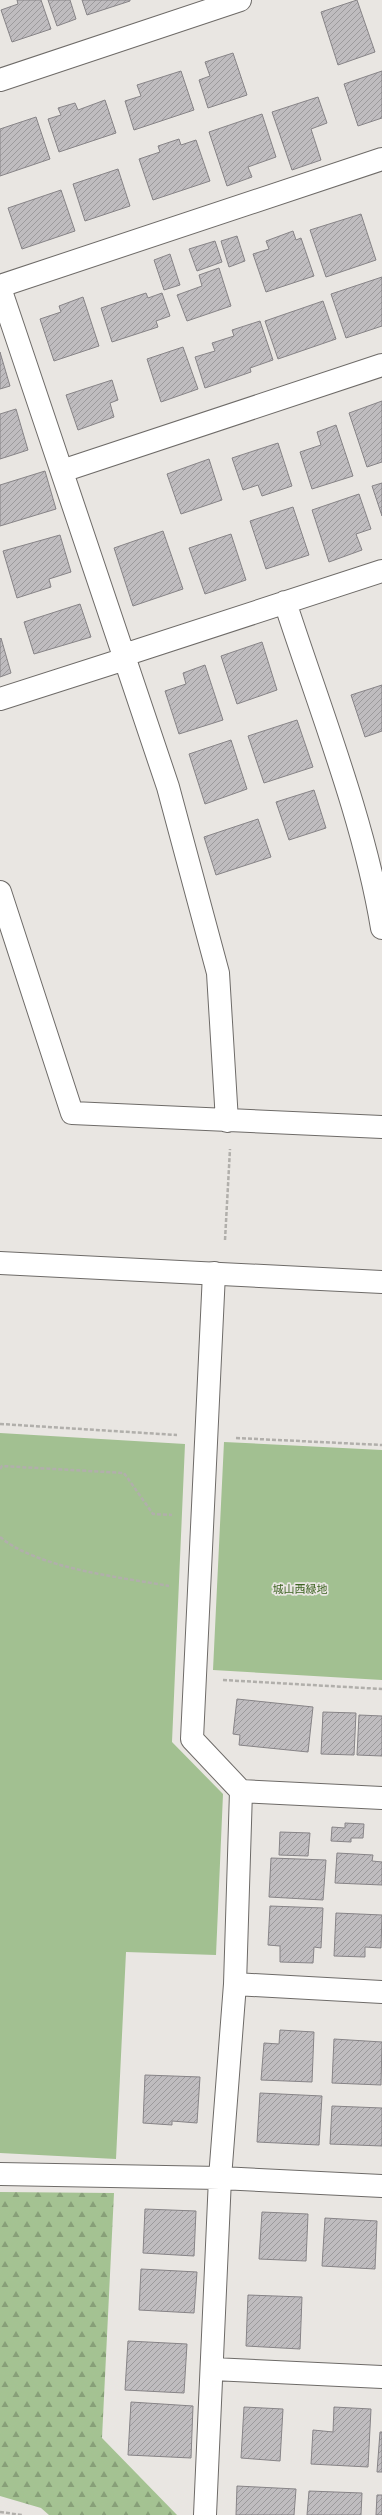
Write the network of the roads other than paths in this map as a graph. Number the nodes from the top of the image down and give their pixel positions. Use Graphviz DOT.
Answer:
graph roads {
  1 [pos="240,0"];
  2 [pos="0,80"];
  3 [pos="382,159"];
  4 [pos="0,287"];
  5 [pos="382,365"];
  6 [pos="62,471"];
  7 [pos="382,571"];
  8 [pos="285,602"];
  9 [pos="124,657"];
  10 [pos="0,699"];
  11 [pos="0,892"];
  12 [pos="382,928"];
  13 [pos="229,1121"];
  14 [pos="382,1127"];
  15 [pos="0,1263"];
  16 [pos="214,1273"];
  17 [pos="382,1282"];
  18 [pos="241,1791"];
  19 [pos="382,1798"];
  20 [pos="235,1984"];
  21 [pos="382,1992"];
  22 [pos="0,2174"];
  23 [pos="220,2178"];
  24 [pos="382,2186"];
  25 [pos="212,2368"];
  26 [pos="382,2377"];
  27 [pos="205,2515"];
  1 -- 2 [label="street"];
  3 -- 4 [label="street"];
  4 -- 6 [label="street"];
  5 -- 6 [label="street"];
  6 -- 9 [label="street"];
  7 -- 8 [label="street"];
  8 -- 9 [label="street"];
  8 -- 12 [label="street"];
  9 -- 10 [label="street"];
  9 -- 13 [label="street"];
  11 -- 13 [label="street"];
  13 -- 14 [label="street"];
  15 -- 16 [label="street"];
  16 -- 17 [label="street"];
  16 -- 18 [label="street"];
  18 -- 19 [label="street"];
  18 -- 20 [label="street"];
  20 -- 21 [label="street"];
  20 -- 23 [label="street"];
  22 -- 23 [label="street"];
  23 -- 24 [label="street"];
  23 -- 25 [label="street"];
  25 -- 26 [label="street"];
  25 -- 27 [label="street"];
}
